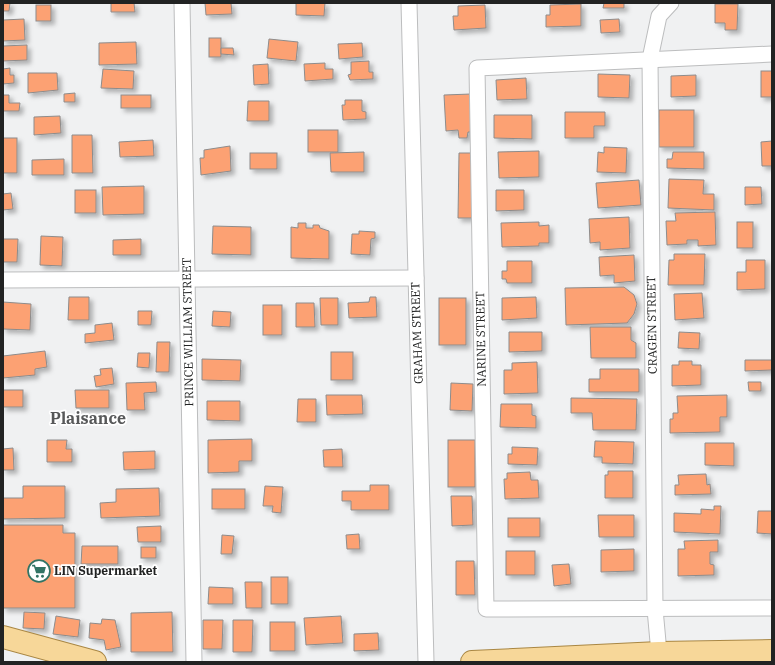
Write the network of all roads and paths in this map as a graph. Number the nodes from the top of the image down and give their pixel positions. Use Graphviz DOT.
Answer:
graph roads {
  1 [pos="182,3"];
  2 [pos="409,3"];
  3 [pos="671,3"];
  4 [pos="772,54"];
  5 [pos="650,59"];
  6 [pos="416,278"];
  7 [pos="187,279"];
  8 [pos="3,280"];
  9 [pos="772,608"];
  10 [pos="655,609"];
  11 [pos="3,637"];
  12 [pos="772,651"];
  13 [pos="659,653"];
  14 [pos="95,662"];
  15 [pos="194,662"];
  16 [pos="426,662"];
  17 [pos="472,662"];
  1 -- 7 [label="street, PRINCE WILLIAM STREET"];
  2 -- 6 [label="street, GRAHAM STREET"];
  3 -- 5 [label="street, CRAGEN STREET"];
  4 -- 5 [label="street"];
  5 -- 10 [label="street, CRAGEN STREET"];
  5 -- 10 [label="street, NARINE STREET"];
  6 -- 7 [label="street"];
  6 -- 16 [label="street, GRAHAM STREET"];
  7 -- 8 [label="street"];
  7 -- 15 [label="street, PRINCE WILLIAM STREET"];
  9 -- 10 [label="street"];
  10 -- 13 [label="street, CRAGEN STREET"];
  11 -- 14 [label="main road"];
  12 -- 13 [label="main road"];
  13 -- 17 [label="main road"];
}
